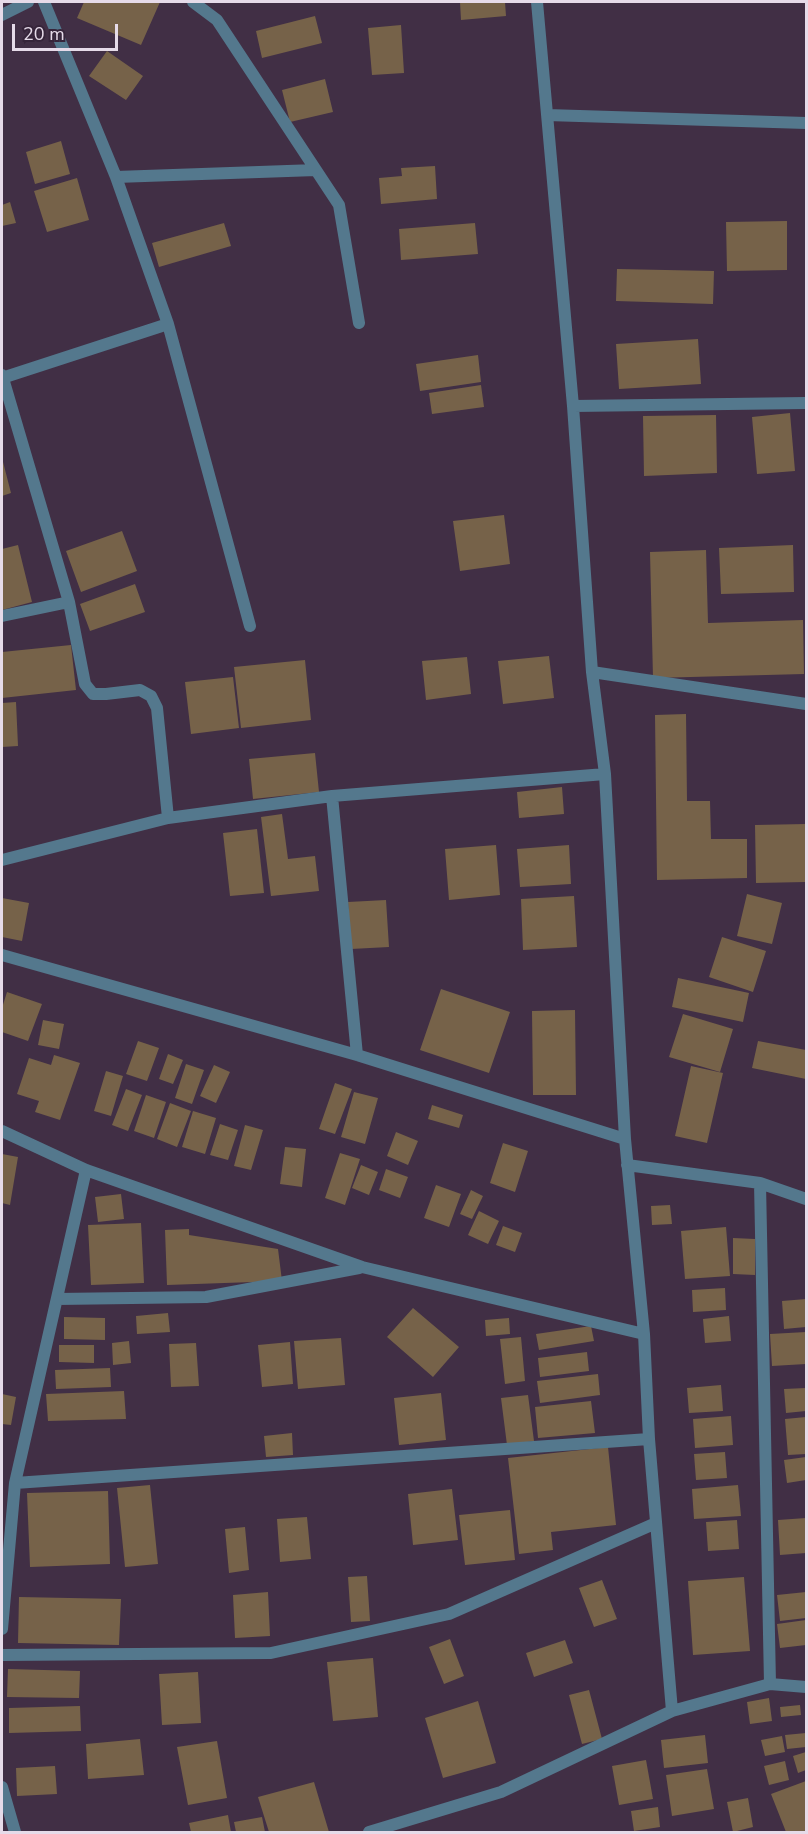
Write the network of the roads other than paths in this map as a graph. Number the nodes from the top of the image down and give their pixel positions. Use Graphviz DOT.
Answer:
graph roads {
  1 [pos="28,2"];
  2 [pos="44,2"];
  3 [pos="193,2"];
  4 [pos="537,2"];
  5 [pos="2,15"];
  6 [pos="547,115"];
  7 [pos="807,123"];
  8 [pos="316,170"];
  9 [pos="116,177"];
  10 [pos="359,322"];
  11 [pos="168,324"];
  12 [pos="2,377"];
  13 [pos="807,403"];
  14 [pos="573,406"];
  15 [pos="69,602"];
  16 [pos="2,616"];
  17 [pos="250,626"];
  18 [pos="592,672"];
  19 [pos="807,704"];
  20 [pos="605,774"];
  21 [pos="332,796"];
  22 [pos="168,818"];
  23 [pos="2,860"];
  24 [pos="2,955"];
  25 [pos="357,1055"];
  26 [pos="2,1131"];
  27 [pos="625,1139"];
  28 [pos="627,1166"];
  29 [pos="86,1170"];
  30 [pos="760,1183"];
  31 [pos="807,1199"];
  32 [pos="362,1267"];
  33 [pos="57,1299"];
  34 [pos="644,1334"];
  35 [pos="649,1439"];
  36 [pos="15,1483"];
  37 [pos="656,1523"];
  38 [pos="2,1629"];
  39 [pos="2,1655"];
  40 [pos="770,1684"];
  41 [pos="807,1687"];
  42 [pos="672,1711"];
  43 [pos="2,1787"];
  44 [pos="15,1833"];
  45 [pos="369,1833"];
  1 -- 5 [label="street"];
  2 -- 9 [label="street"];
  3 -- 8 [label="street"];
  4 -- 6 [label="street"];
  6 -- 7 [label="street"];
  6 -- 14 [label="street"];
  8 -- 9 [label="street"];
  8 -- 10 [label="street"];
  9 -- 11 [label="street"];
  11 -- 12 [label="street"];
  11 -- 17 [label="street"];
  12 -- 15 [label="street"];
  13 -- 14 [label="street"];
  14 -- 18 [label="street"];
  15 -- 16 [label="street"];
  15 -- 22 [label="street"];
  18 -- 19 [label="street"];
  18 -- 20 [label="street"];
  20 -- 21 [label="street"];
  20 -- 27 [label="street"];
  21 -- 22 [label="street"];
  21 -- 25 [label="street"];
  22 -- 23 [label="street"];
  24 -- 25 [label="street"];
  25 -- 27 [label="street"];
  26 -- 29 [label="street"];
  27 -- 28 [label="street"];
  28 -- 30 [label="street"];
  28 -- 34 [label="street"];
  29 -- 32 [label="street"];
  29 -- 33 [label="street"];
  30 -- 31 [label="street"];
  30 -- 40 [label="street"];
  32 -- 33 [label="street"];
  32 -- 34 [label="street"];
  33 -- 36 [label="street"];
  34 -- 35 [label="street"];
  35 -- 36 [label="street"];
  35 -- 37 [label="street"];
  36 -- 38 [label="street"];
  37 -- 39 [label="street"];
  37 -- 42 [label="street"];
  40 -- 41 [label="street"];
  40 -- 42 [label="street"];
  42 -- 45 [label="street"];
  43 -- 44 [label="street"];
}
